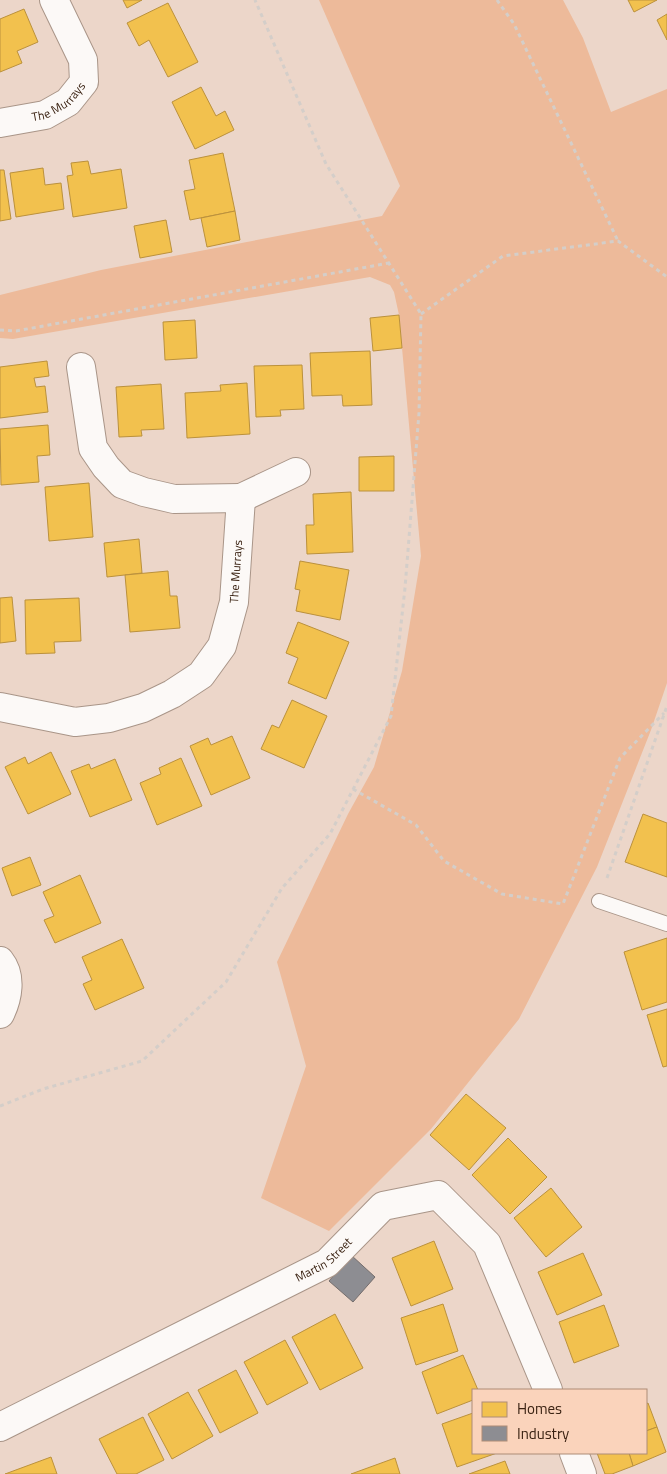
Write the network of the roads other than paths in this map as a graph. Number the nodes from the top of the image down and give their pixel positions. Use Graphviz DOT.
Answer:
graph roads {
  1 [pos="54,0"];
  2 [pos="0,123"];
  3 [pos="81,367"];
  4 [pos="296,472"];
  5 [pos="241,498"];
  6 [pos="0,707"];
  7 [pos="599,901"];
  8 [pos="667,924"];
  9 [pos="0,961"];
  10 [pos="0,1014"];
  11 [pos="548,1389"];
  12 [pos="0,1427"];
  13 [pos="574,1454"];
  14 [pos="582,1474"];
  1 -- 2 [label="street, The Murrays"];
  3 -- 5 [label="street"];
  4 -- 5 [label="street"];
  5 -- 6 [label="street, The Murrays"];
  7 -- 8 [label="lane"];
  9 -- 10 [label="street"];
  11 -- 12 [label="street, Martin Street"];
  13 -- 14 [label="street"];
}
